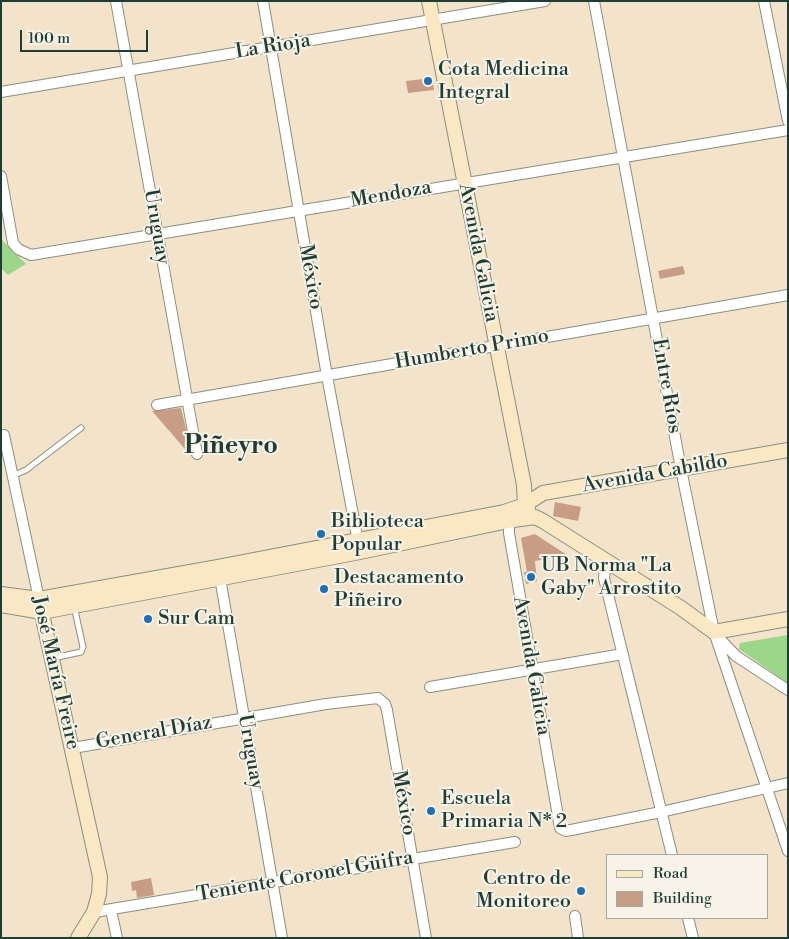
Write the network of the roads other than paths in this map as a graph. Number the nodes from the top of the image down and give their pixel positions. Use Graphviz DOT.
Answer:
graph roads {
  1 [pos="116,1"];
  2 [pos="263,1"];
  3 [pos="429,1"];
  4 [pos="545,1"];
  5 [pos="594,1"];
  6 [pos="764,1"];
  7 [pos="433,21"];
  8 [pos="271,47"];
  9 [pos="129,70"];
  10 [pos="1,92"];
  11 [pos="788,121"];
  12 [pos="788,130"];
  13 [pos="622,156"];
  14 [pos="1,176"];
  15 [pos="464,182"];
  16 [pos="299,212"];
  17 [pos="157,235"];
  18 [pos="788,295"];
  19 [pos="653,319"];
  20 [pos="497,346"];
  21 [pos="327,376"];
  22 [pos="188,398"];
  23 [pos="157,405"];
  24 [pos="81,428"];
  25 [pos="4,435"];
  26 [pos="788,450"];
  27 [pos="196,454"];
  28 [pos="681,469"];
  29 [pos="12,476"];
  30 [pos="525,504"];
  31 [pos="535,517"];
  32 [pos="513,520"];
  33 [pos="359,546"];
  34 [pos="606,559"];
  35 [pos="219,572"];
  36 [pos="1,594"];
  37 [pos="1,605"];
  38 [pos="40,606"];
  39 [pos="74,606"];
  40 [pos="788,620"];
  41 [pos="714,632"];
  42 [pos="623,654"];
  43 [pos="53,658"];
  44 [pos="532,668"];
  45 [pos="430,687"];
  46 [pos="788,690"];
  47 [pos="382,700"];
  48 [pos="244,717"];
  49 [pos="73,748"];
  50 [pos="788,784"];
  51 [pos="766,789"];
  52 [pos="661,812"];
  53 [pos="515,842"];
  54 [pos="788,851"];
  55 [pos="672,854"];
  56 [pos="413,858"];
  57 [pos="273,881"];
  58 [pos="111,910"];
  59 [pos="94,912"];
  60 [pos="575,916"];
  61 [pos="688,919"];
  62 [pos="78,938"];
  63 [pos="117,938"];
  64 [pos="282,938"];
  65 [pos="426,938"];
  66 [pos="578,938"];
  67 [pos="693,938"];
  1 -- 9 [label="street, Uruguay"];
  2 -- 8 [label="street, México"];
  3 -- 7 [label="main road, Avenida Galicia"];
  4 -- 7 [label="street, La Rioja"];
  5 -- 13 [label="street, Entre Ríos"];
  6 -- 11 [label="street"];
  7 -- 8 [label="street, La Rioja"];
  7 -- 15 [label="main road, Avenida Galicia"];
  8 -- 9 [label="street, La Rioja"];
  8 -- 16 [label="street, México"];
  9 -- 10 [label="street, La Rioja"];
  9 -- 17 [label="street, Uruguay"];
  12 -- 13 [label="street, Mendoza"];
  13 -- 15 [label="street, Mendoza"];
  13 -- 19 [label="street, Entre Ríos"];
  14 -- 17 [label="street, Mendoza"];
  15 -- 16 [label="street, Mendoza"];
  15 -- 20 [label="main road, Avenida Galicia"];
  16 -- 17 [label="street, Mendoza"];
  16 -- 21 [label="street, México"];
  17 -- 22 [label="street, Uruguay"];
  18 -- 19 [label="street, Humberto Primo"];
  19 -- 20 [label="street, Humberto Primo"];
  19 -- 28 [label="street, Entre Ríos"];
  20 -- 21 [label="street, Humberto Primo"];
  20 -- 30 [label="main road, Avenida Galicia"];
  21 -- 22 [label="street, Humberto Primo"];
  21 -- 33 [label="street, México"];
  22 -- 23 [label="street, Humberto Primo"];
  22 -- 27 [label="street, Uruguay"];
  24 -- 29 [label="lane"];
  25 -- 29 [label="street, José María Freire"];
  26 -- 28 [label="main road, Avenida Cabildo"];
  28 -- 30 [label="main road, Avenida Cabildo"];
  28 -- 41 [label="street, Entre Ríos"];
  29 -- 38 [label="street, José María Freire"];
  30 -- 31 [label="main road"];
  30 -- 32 [label="street"];
  30 -- 33 [label="main road, Avenida Cabildo"];
  31 -- 32 [label="main road"];
  31 -- 34 [label="main road"];
  32 -- 33 [label="main road"];
  32 -- 44 [label="street, Avenida Galicia"];
  33 -- 35 [label="main road"];
  34 -- 41 [label="main road"];
  34 -- 42 [label="street"];
  35 -- 38 [label="main road"];
  35 -- 39 [label="main road"];
  35 -- 48 [label="street, Uruguay"];
  36 -- 38 [label="main road"];
  37 -- 38 [label="main road"];
  38 -- 39 [label="main road"];
  38 -- 43 [label="main road, José María Freire"];
  39 -- 43 [label="lane"];
  40 -- 41 [label="main road"];
  41 -- 46 [label="street"];
  41 -- 51 [label="street, Entre Ríos"];
  42 -- 44 [label="street"];
  42 -- 52 [label="street"];
  43 -- 49 [label="main road, José María Freire"];
  44 -- 45 [label="street"];
  44 -- 52 [label="street, Avenida Galicia"];
  47 -- 48 [label="street, General Díaz"];
  47 -- 56 [label="street, México"];
  48 -- 49 [label="street, General Díaz"];
  48 -- 57 [label="street, Uruguay"];
  49 -- 59 [label="main road, José María Freire"];
  50 -- 51 [label="street"];
  51 -- 52 [label="street"];
  51 -- 54 [label="street, Entre Ríos"];
  52 -- 55 [label="street"];
  53 -- 56 [label="street, Teniente Coronel Güifra"];
  56 -- 57 [label="street, Teniente Coronel Güifra"];
  56 -- 65 [label="street, México"];
  57 -- 58 [label="street, Teniente Coronel Güifra"];
  57 -- 64 [label="street, Uruguay"];
  58 -- 59 [label="street, Teniente Coronel Güifra"];
  58 -- 63 [label="street"];
  59 -- 62 [label="main road, José María Freire"];
  60 -- 66 [label="street"];
  61 -- 67 [label="street"];
}
